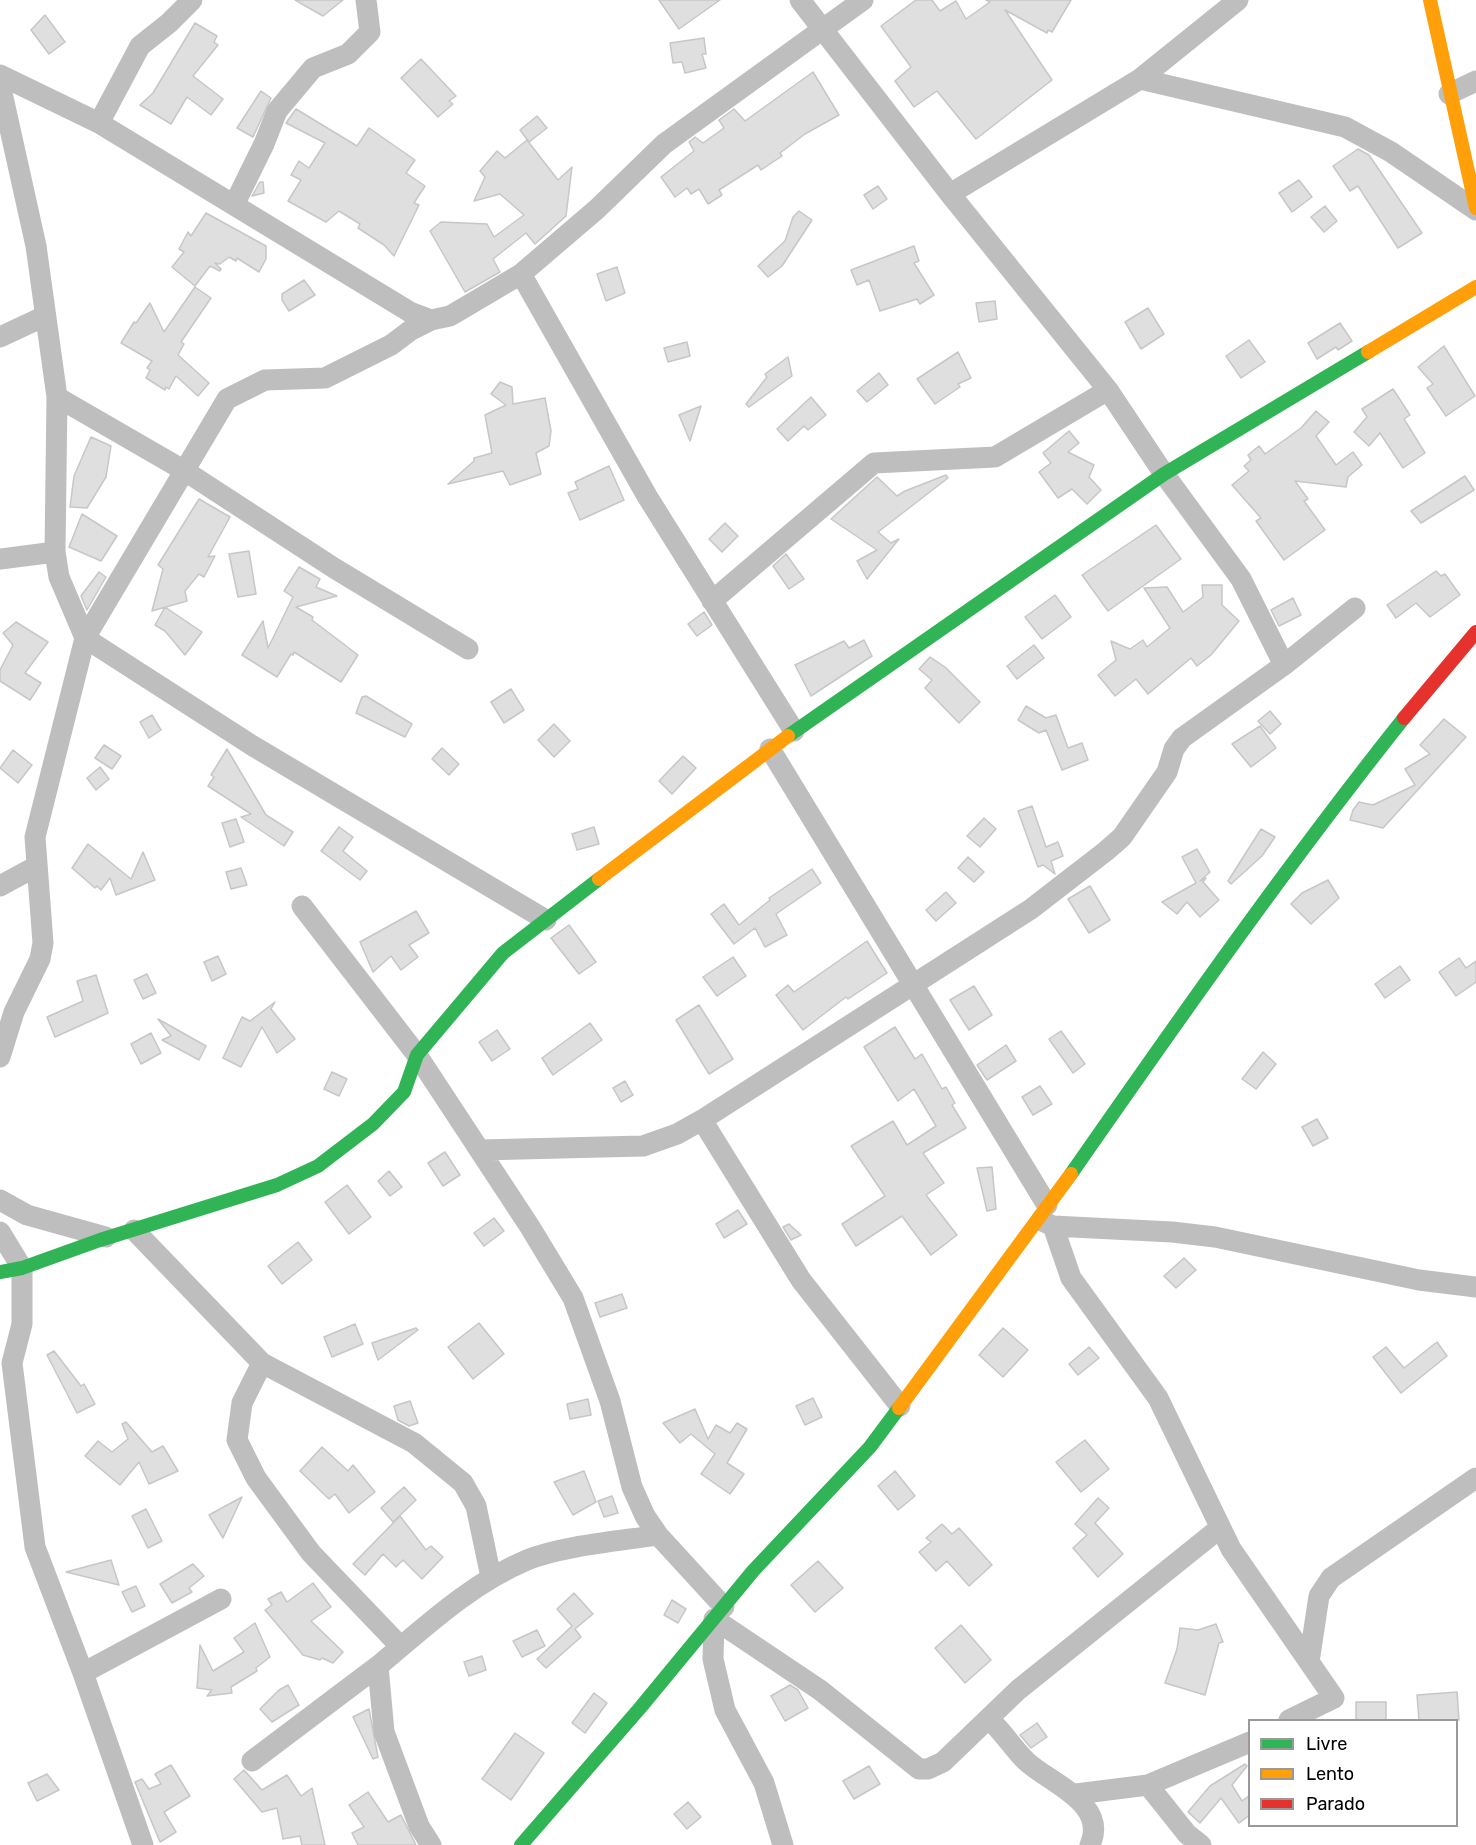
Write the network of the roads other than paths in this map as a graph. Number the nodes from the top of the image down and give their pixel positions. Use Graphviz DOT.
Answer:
graph roads {
  1 [pos="192,0"];
  2 [pos="366,0"];
  3 [pos="800,0"];
  4 [pos="863,0"];
  5 [pos="1238,0"];
  6 [pos="1430,0"];
  7 [pos="824,31"];
  8 [pos="0,75"];
  9 [pos="1140,79"];
  10 [pos="1476,81"];
  11 [pos="0,84"];
  12 [pos="1449,94"];
  13 [pos="99,123"];
  14 [pos="950,194"];
  15 [pos="234,205"];
  16 [pos="1476,209"];
  17 [pos="520,274"];
  18 [pos="1476,287"];
  19 [pos="45,316"];
  20 [pos="431,320"];
  21 [pos="0,337"];
  22 [pos="1108,390"];
  23 [pos="57,397"];
  24 [pos="185,471"];
  25 [pos="1164,474"];
  26 [pos="54,552"];
  27 [pos="0,559"];
  28 [pos="711,601"];
  29 [pos="1356,608"];
  30 [pos="1476,632"];
  31 [pos="85,638"];
  32 [pos="468,649"];
  33 [pos="1284,665"];
  34 [pos="794,731"];
  35 [pos="770,749"];
  36 [pos="35,867"];
  37 [pos="0,886"];
  38 [pos="302,906"];
  39 [pos="546,920"];
  40 [pos="912,985"];
  41 [pos="417,1055"];
  42 [pos="0,1057"];
  43 [pos="702,1120"];
  44 [pos="480,1150"];
  45 [pos="0,1200"];
  46 [pos="1046,1217"];
  47 [pos="134,1230"];
  48 [pos="0,1232"];
  49 [pos="108,1238"];
  50 [pos="22,1268"];
  51 [pos="0,1272"];
  52 [pos="1476,1287"];
  53 [pos="262,1363"];
  54 [pos="15,1403"];
  55 [pos="900,1406"];
  56 [pos="0,1430"];
  57 [pos="1476,1478"];
  58 [pos="1220,1528"];
  59 [pos="658,1534"];
  60 [pos="491,1577"];
  61 [pos="221,1599"];
  62 [pos="719,1613"];
  63 [pos="401,1647"];
  64 [pos="1309,1662"];
  65 [pos="378,1666"];
  66 [pos="83,1673"];
  67 [pos="989,1719"];
  68 [pos="1291,1719"];
  69 [pos="1248,1743"];
  70 [pos="252,1761"];
  71 [pos="1148,1785"];
  72 [pos="1076,1794"];
  73 [pos="143,1845"];
  74 [pos="431,1845"];
  75 [pos="521,1845"];
  76 [pos="783,1845"];
  77 [pos="1090,1845"];
  78 [pos="1201,1845"];
  1 -- 13 [label="street"];
  2 -- 15 [label="street"];
  3 -- 7 [label="street"];
  4 -- 7 [label="street"];
  5 -- 9 [label="street"];
  6 -- 12 [label="street"];
  7 -- 14 [label="street"];
  7 -- 17 [label="street"];
  8 -- 13 [label="street"];
  9 -- 14 [label="street"];
  9 -- 16 [label="street"];
  10 -- 12 [label="street"];
  11 -- 19 [label="street"];
  12 -- 16 [label="street"];
  13 -- 15 [label="street"];
  14 -- 22 [label="street"];
  15 -- 20 [label="street"];
  17 -- 20 [label="street"];
  17 -- 28 [label="street"];
  18 -- 25 [label="street"];
  19 -- 21 [label="street"];
  19 -- 23 [label="street"];
  20 -- 24 [label="street"];
  22 -- 25 [label="street"];
  22 -- 28 [label="street"];
  23 -- 24 [label="street"];
  23 -- 26 [label="street"];
  24 -- 31 [label="street"];
  24 -- 32 [label="street"];
  25 -- 33 [label="street"];
  25 -- 34 [label="street"];
  26 -- 27 [label="street"];
  26 -- 31 [label="street"];
  28 -- 34 [label="street"];
  29 -- 33 [label="street"];
  30 -- 46 [label="street"];
  31 -- 36 [label="street"];
  31 -- 39 [label="street"];
  33 -- 40 [label="street"];
  34 -- 35 [label="street"];
  35 -- 39 [label="street"];
  35 -- 40 [label="street"];
  36 -- 37 [label="street"];
  36 -- 42 [label="street"];
  38 -- 41 [label="street"];
  39 -- 41 [label="street"];
  40 -- 43 [label="street"];
  40 -- 46 [label="street"];
  41 -- 44 [label="street"];
  41 -- 47 [label="street"];
  43 -- 44 [label="street"];
  43 -- 55 [label="street"];
  44 -- 59 [label="street"];
  45 -- 49 [label="street"];
  46 -- 52 [label="street"];
  46 -- 55 [label="street"];
  46 -- 58 [label="street"];
  47 -- 49 [label="street"];
  47 -- 53 [label="street"];
  48 -- 50 [label="street"];
  49 -- 50 [label="street"];
  50 -- 51 [label="street"];
  50 -- 54 [label="street"];
  53 -- 60 [label="street"];
  53 -- 63 [label="street"];
  54 -- 56 [label="street"];
  54 -- 66 [label="street"];
  55 -- 62 [label="street"];
  57 -- 64 [label="street"];
  58 -- 64 [label="street"];
  58 -- 67 [label="street"];
  59 -- 60 [label="street"];
  59 -- 62 [label="street"];
  60 -- 63 [label="street"];
  61 -- 66 [label="street"];
  62 -- 67 [label="street"];
  62 -- 75 [label="street"];
  62 -- 76 [label="street"];
  63 -- 65 [label="street"];
  64 -- 68 [label="street"];
  65 -- 70 [label="street"];
  65 -- 74 [label="street"];
  66 -- 73 [label="street"];
  67 -- 72 [label="street"];
  69 -- 71 [label="street"];
  71 -- 72 [label="street"];
  71 -- 78 [label="street"];
  72 -- 77 [label="street"];
}
